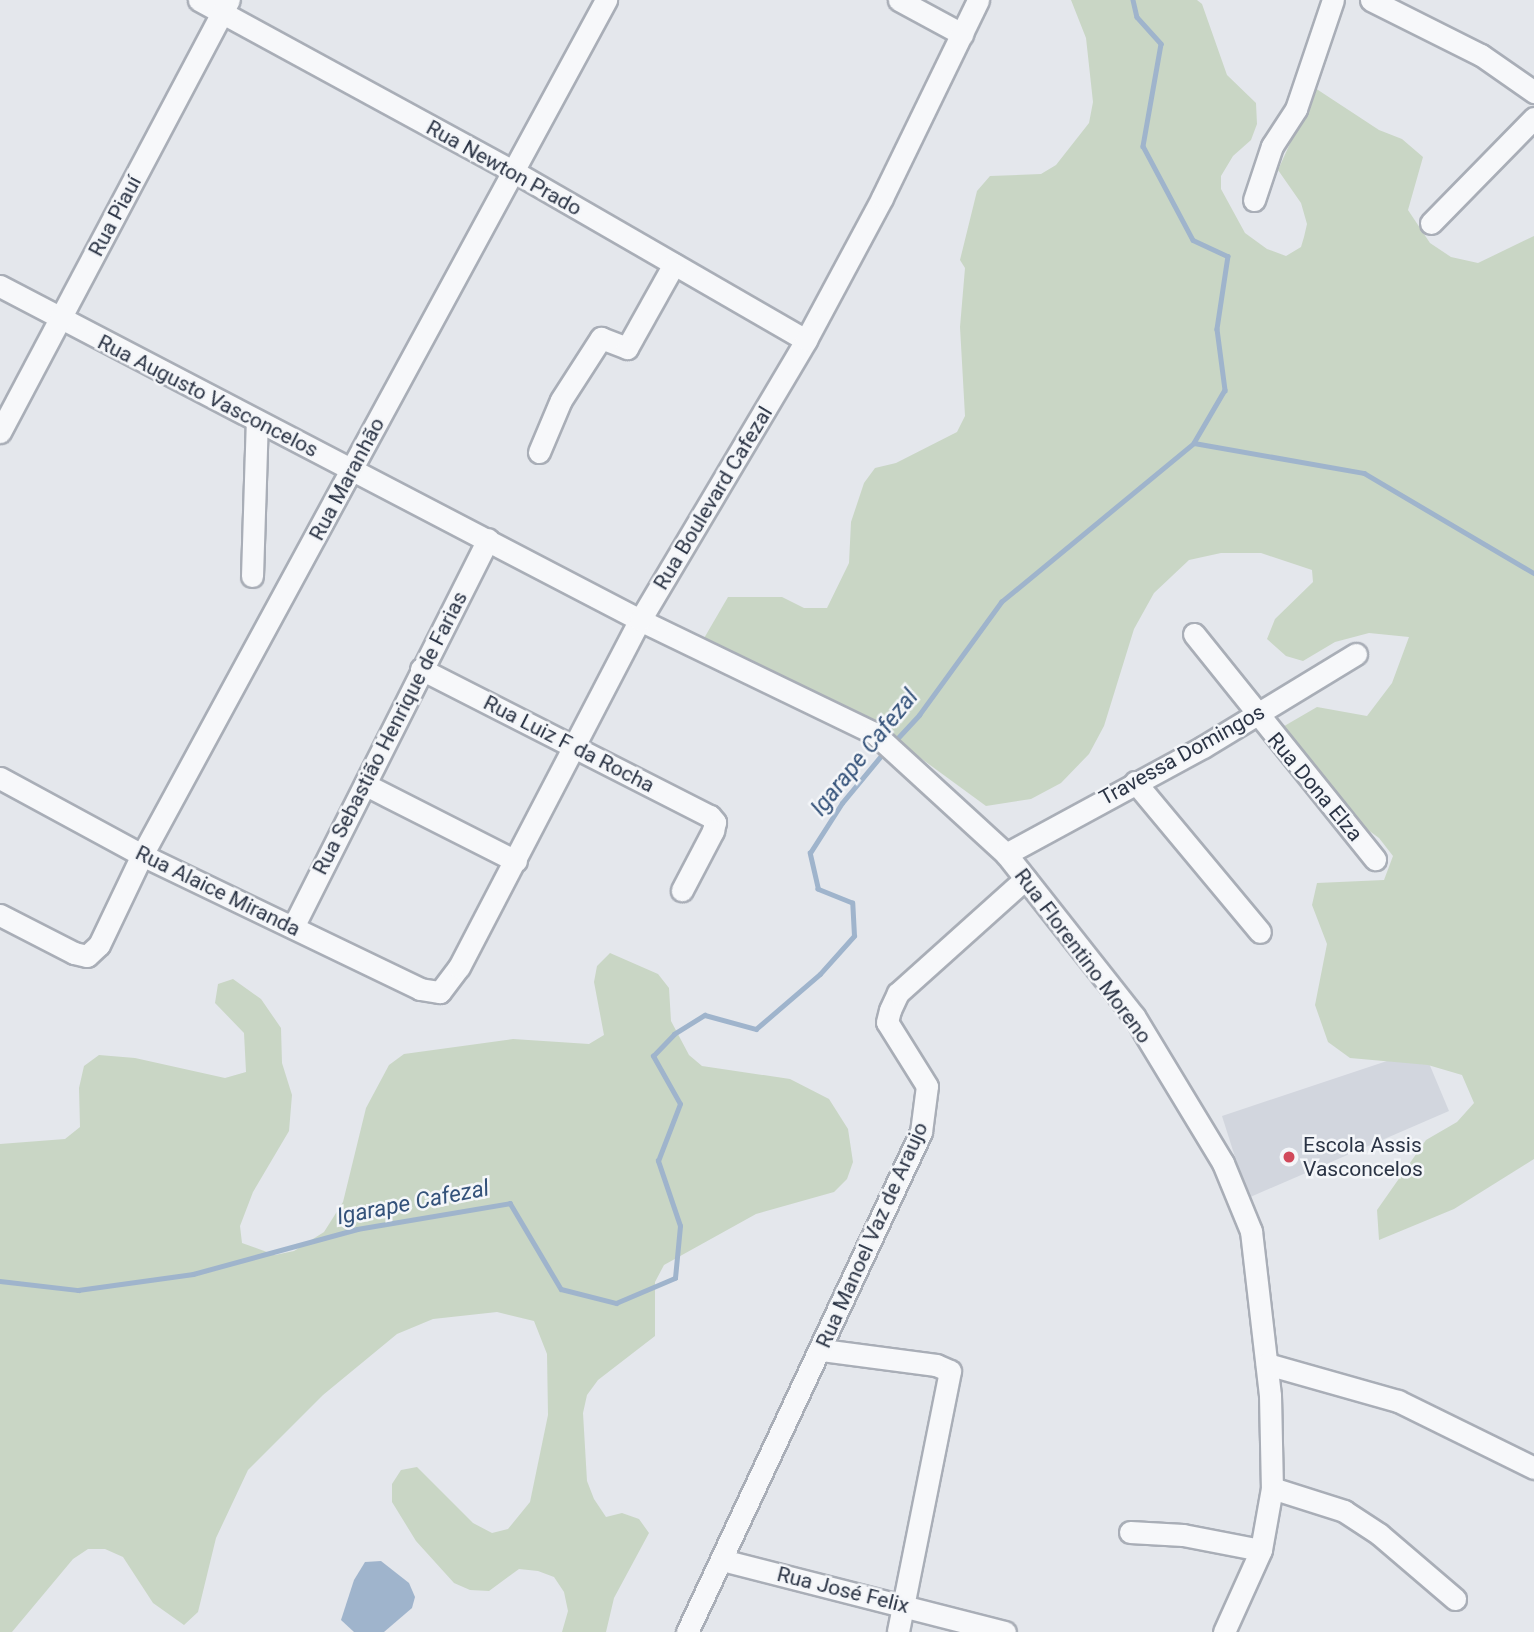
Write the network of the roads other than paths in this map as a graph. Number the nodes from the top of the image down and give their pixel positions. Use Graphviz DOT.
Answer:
graph roads {
  1 [pos="199,0"];
  2 [pos="606,0"];
  3 [pos="900,0"];
  4 [pos="978,0"];
  5 [pos="1333,0"];
  6 [pos="1371,0"];
  7 [pos="225,7"];
  8 [pos="962,34"];
  9 [pos="1534,92"];
  10 [pos="1534,118"];
  11 [pos="513,171"];
  12 [pos="1254,200"];
  13 [pos="1431,223"];
  14 [pos="674,264"];
  15 [pos="0,286"];
  16 [pos="60,319"];
  17 [pos="806,340"];
  18 [pos="257,421"];
  19 [pos="0,432"];
  20 [pos="539,452"];
  21 [pos="352,470"];
  22 [pos="488,539"];
  23 [pos="252,576"];
  24 [pos="640,620"];
  25 [pos="1194,634"];
  26 [pos="1356,654"];
  27 [pos="421,669"];
  28 [pos="1255,715"];
  29 [pos="573,745"];
  30 [pos="0,778"];
  31 [pos="1135,782"];
  32 [pos="366,785"];
  33 [pos="1006,854"];
  34 [pos="142,855"];
  35 [pos="1375,859"];
  36 [pos="516,860"];
  37 [pos="1025,879"];
  38 [pos="682,890"];
  39 [pos="0,915"];
  40 [pos="293,927"];
  41 [pos="1260,933"];
  42 [pos="440,992"];
  43 [pos="822,1349"];
  44 [pos="1268,1364"];
  45 [pos="1534,1468"];
  46 [pos="1272,1488"];
  47 [pos="1130,1532"];
  48 [pos="1261,1550"];
  49 [pos="722,1560"];
  50 [pos="1455,1599"];
  51 [pos="904,1604"];
  52 [pos="687,1632"];
  53 [pos="898,1632"];
  54 [pos="1005,1632"];
  55 [pos="1224,1632"];
  1 -- 7 [label="street, Rua Newton Prado"];
  2 -- 11 [label="street, Rua Maranhão"];
  3 -- 8 [label="street"];
  4 -- 8 [label="street, Rua Boulevard Cafezal"];
  5 -- 12 [label="street"];
  6 -- 9 [label="street"];
  7 -- 11 [label="street, Rua Newton Prado"];
  7 -- 16 [label="street, Rua Piauí"];
  8 -- 17 [label="street, Rua Boulevard Cafezal"];
  10 -- 13 [label="street"];
  11 -- 14 [label="street, Rua Newton Prado"];
  11 -- 21 [label="street, Rua Maranhão"];
  14 -- 17 [label="street, Rua Newton Prado"];
  14 -- 20 [label="street"];
  15 -- 16 [label="street, Rua Augusto Vasconcelos"];
  16 -- 18 [label="street, Rua Augusto Vasconcelos"];
  16 -- 19 [label="street, Rua Piauí"];
  17 -- 24 [label="street, Rua Boulevard Cafezal"];
  18 -- 21 [label="street, Rua Augusto Vasconcelos"];
  18 -- 23 [label="street"];
  21 -- 22 [label="street, Rua Augusto Vasconcelos"];
  21 -- 34 [label="street, Rua Maranhão"];
  22 -- 24 [label="street, Rua Augusto Vasconcelos"];
  22 -- 27 [label="street, Rua Sebastião Henrique de Farias"];
  24 -- 29 [label="street, Rua Boulevard Cafezal"];
  24 -- 33 [label="street, Rua Florentino Moreno"];
  25 -- 28 [label="street, Rua Dona Elza"];
  26 -- 28 [label="street, Travessa Domingos"];
  27 -- 29 [label="street, Rua Luiz F da Rocha"];
  27 -- 32 [label="street, Rua Sebastião Henrique de Farias"];
  28 -- 31 [label="street, Travessa Domingos"];
  28 -- 35 [label="street, Rua Dona Elza"];
  29 -- 36 [label="street, Rua Boulevard Cafezal"];
  29 -- 38 [label="street, Rua Luiz F da Rocha"];
  30 -- 34 [label="street, Rua Alaice Miranda"];
  31 -- 33 [label="street, Travessa Domingos"];
  31 -- 41 [label="street"];
  32 -- 36 [label="street"];
  32 -- 40 [label="street, Rua Sebastião Henrique de Farias"];
  33 -- 37 [label="street, Rua Florentino Moreno"];
  34 -- 39 [label="street, Rua Maranhão"];
  34 -- 40 [label="street, Rua Alaice Miranda"];
  36 -- 42 [label="street, Rua Boulevard Cafezal"];
  37 -- 43 [label="street, Rua Manoel Vaz de Araujo"];
  37 -- 44 [label="street, Rua Florentino Moreno"];
  40 -- 42 [label="street, Rua Alaice Miranda"];
  43 -- 49 [label="street, Rua Manoel Vaz de Araujo"];
  43 -- 51 [label="street"];
  44 -- 45 [label="street"];
  44 -- 46 [label="street, Rua Florentino Moreno"];
  46 -- 48 [label="street, Rua Florentino Moreno"];
  46 -- 50 [label="street"];
  47 -- 48 [label="street"];
  48 -- 55 [label="street, Rua Florentino Moreno"];
  49 -- 51 [label="street, Rua José Felix"];
  49 -- 52 [label="street, Rua Manoel Vaz de Araujo"];
  51 -- 53 [label="street"];
  51 -- 54 [label="street, Rua José Felix"];
}
